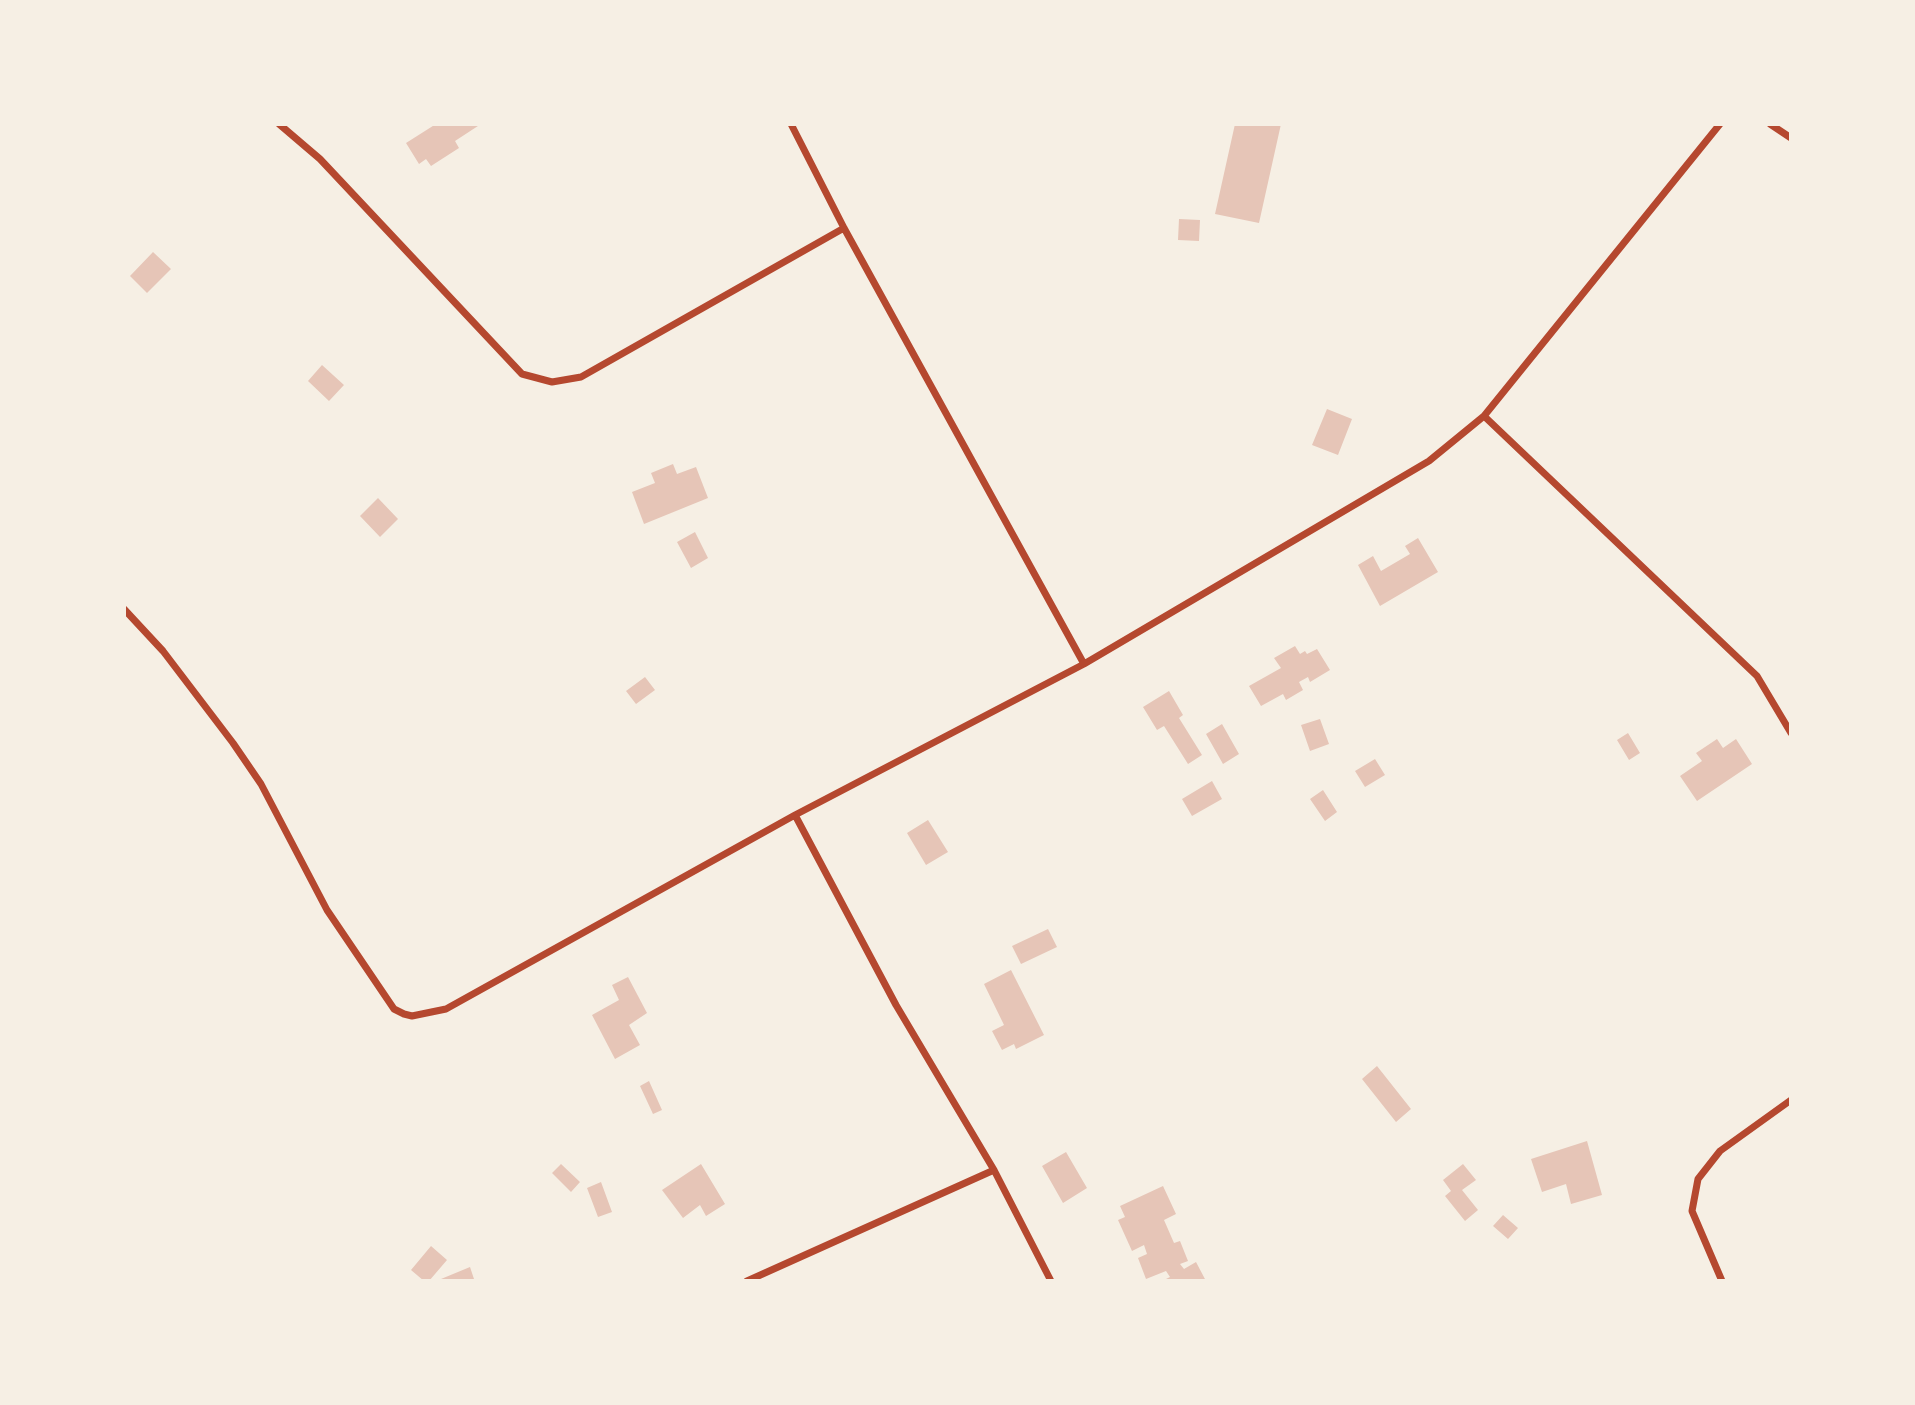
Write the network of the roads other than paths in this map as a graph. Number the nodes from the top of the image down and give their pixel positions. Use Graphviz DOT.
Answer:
graph roads {
  1 [pos="279,124"];
  2 [pos="791,124"];
  3 [pos="1720,124"];
  4 [pos="1770,124"];
  5 [pos="1791,138"];
  6 [pos="845,228"];
  7 [pos="1484,416"];
  8 [pos="124,609"];
  9 [pos="1084,664"];
  10 [pos="1791,733"];
  11 [pos="795,815"];
  12 [pos="1791,1100"];
  13 [pos="994,1170"];
  14 [pos="747,1281"];
  15 [pos="1051,1281"];
  16 [pos="1721,1281"];
  1 -- 6 [label="street"];
  2 -- 6 [label="street"];
  3 -- 7 [label="street"];
  4 -- 5 [label="street"];
  6 -- 9 [label="street"];
  7 -- 9 [label="street"];
  7 -- 10 [label="street"];
  8 -- 11 [label="street"];
  9 -- 11 [label="street"];
  11 -- 13 [label="street"];
  12 -- 16 [label="street"];
  13 -- 14 [label="street"];
  13 -- 15 [label="street"];
}
